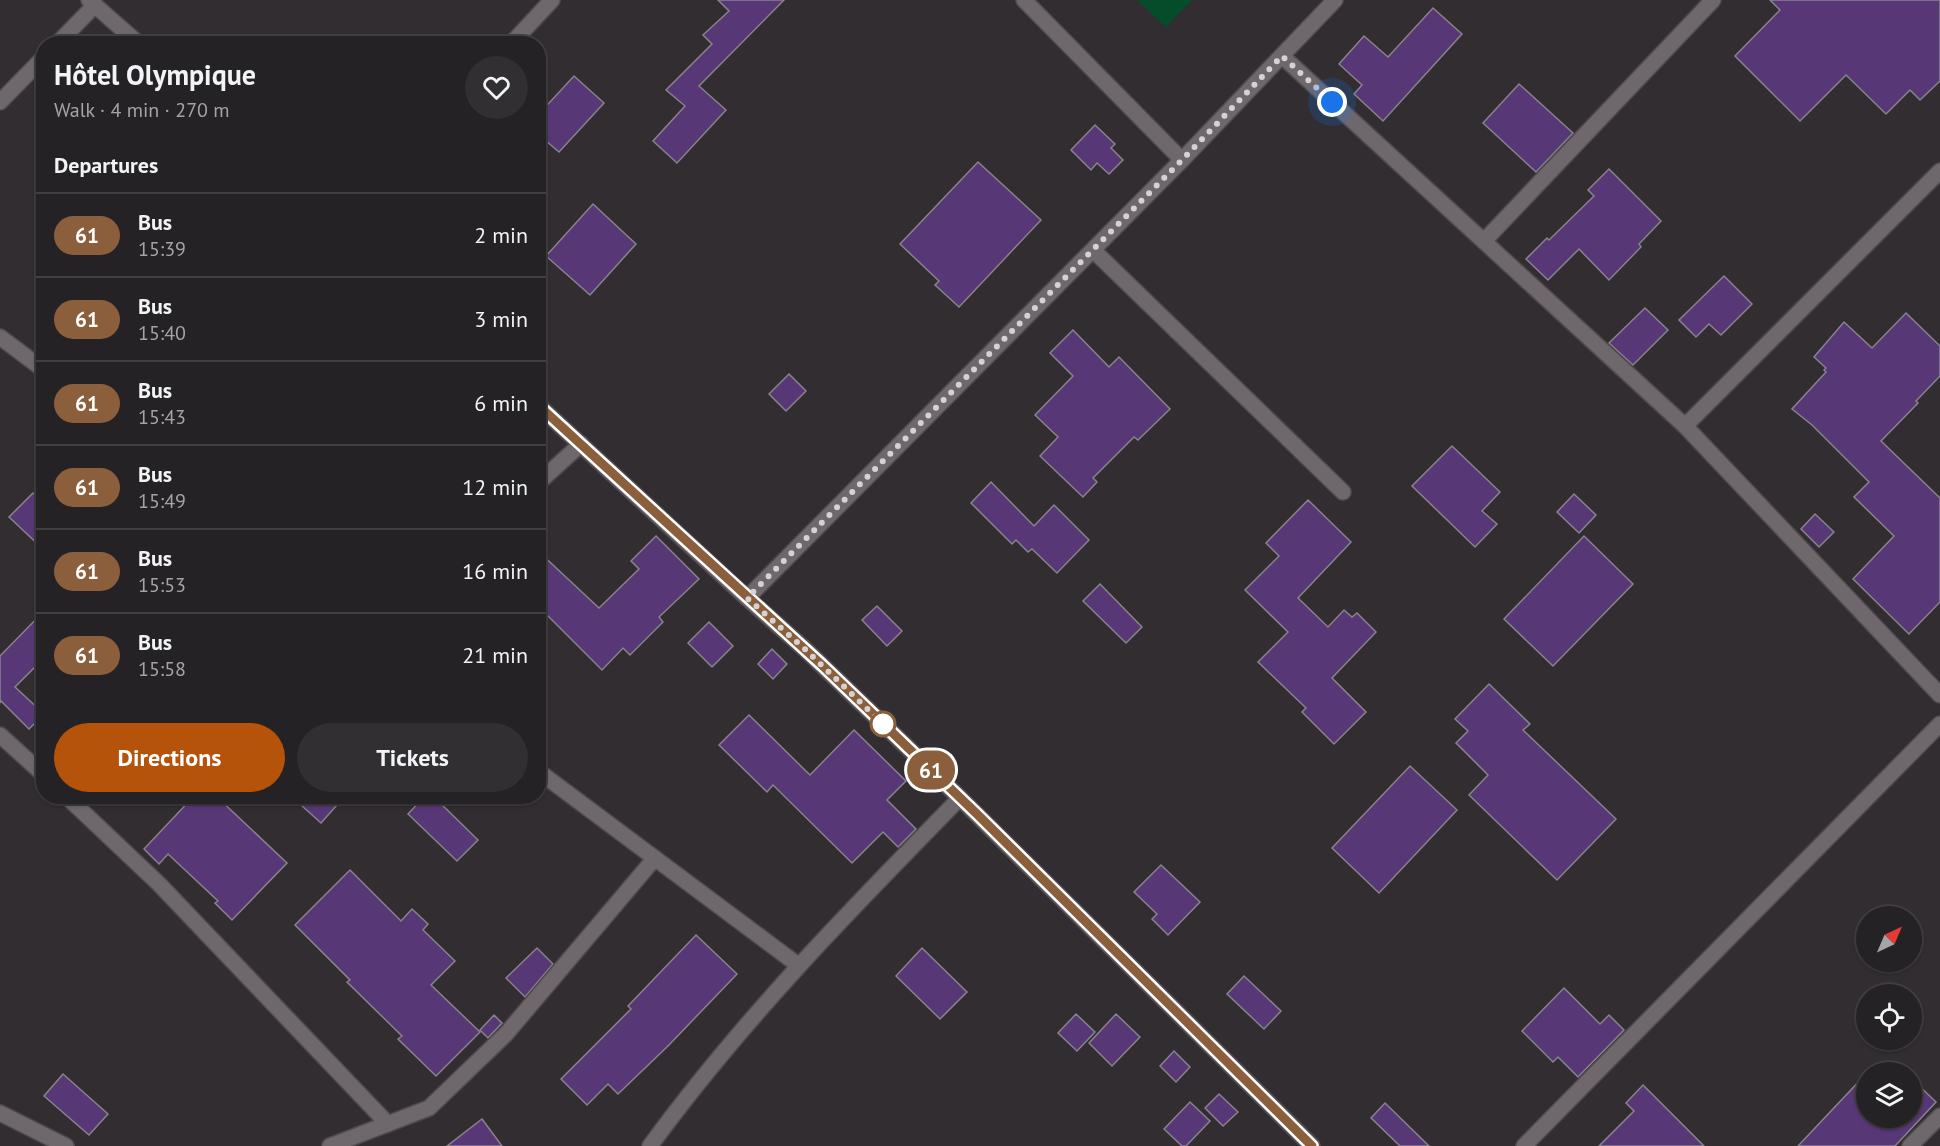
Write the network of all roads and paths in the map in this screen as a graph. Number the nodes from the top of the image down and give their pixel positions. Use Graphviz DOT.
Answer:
graph roads {
  1 [pos="552,0"];
  2 [pos="1024,0"];
  3 [pos="1335,0"];
  4 [pos="1713,0"];
  5 [pos="92,3"];
  6 [pos="64,36"];
  7 [pos="130,36"];
  8 [pos="518,36"];
  9 [pos="1282,56"];
  10 [pos="36,65"];
  11 [pos="0,102"];
  12 [pos="1182,160"];
  13 [pos="1940,171"];
  14 [pos="1484,242"];
  15 [pos="1093,250"];
  16 [pos="0,337"];
  17 [pos="36,364"];
  18 [pos="546,412"];
  19 [pos="1685,426"];
  20 [pos="581,444"];
  21 [pos="546,476"];
  22 [pos="1343,492"];
  23 [pos="747,598"];
  24 [pos="1940,695"];
  25 [pos="1940,724"];
  26 [pos="0,735"];
  27 [pos="36,769"];
  28 [pos="546,777"];
  29 [pos="960,798"];
  30 [pos="74,804"];
  31 [pos="655,858"];
  32 [pos="798,965"];
  33 [pos="0,1113"];
  34 [pos="1940,1116"];
  35 [pos="388,1124"];
  36 [pos="66,1146"];
  37 [pos="330,1146"];
  38 [pos="650,1146"];
  39 [pos="1312,1146"];
  40 [pos="1524,1146"];
  41 [pos="1910,1146"];
  1 -- 8 [label="street"];
  2 -- 12 [label="street"];
  3 -- 9 [label="street"];
  4 -- 14 [label="street"];
  5 -- 6 [label="street"];
  5 -- 7 [label="street"];
  9 -- 12 [label="street"];
  9 -- 14 [label="street"];
  10 -- 11 [label="street"];
  12 -- 15 [label="street"];
  13 -- 19 [label="street"];
  14 -- 19 [label="street"];
  15 -- 22 [label="street"];
  15 -- 23 [label="street"];
  16 -- 17 [label="street"];
  18 -- 20 [label="street"];
  19 -- 24 [label="street"];
  20 -- 21 [label="street"];
  20 -- 23 [label="street"];
  23 -- 29 [label="street"];
  25 -- 40 [label="street"];
  26 -- 27 [label="street"];
  28 -- 31 [label="street"];
  29 -- 32 [label="street"];
  29 -- 39 [label="street"];
  30 -- 35 [label="street"];
  31 -- 32 [label="street"];
  31 -- 35 [label="street"];
  32 -- 38 [label="street"];
  33 -- 36 [label="street"];
  34 -- 41 [label="street"];
  35 -- 37 [label="street"];
}
